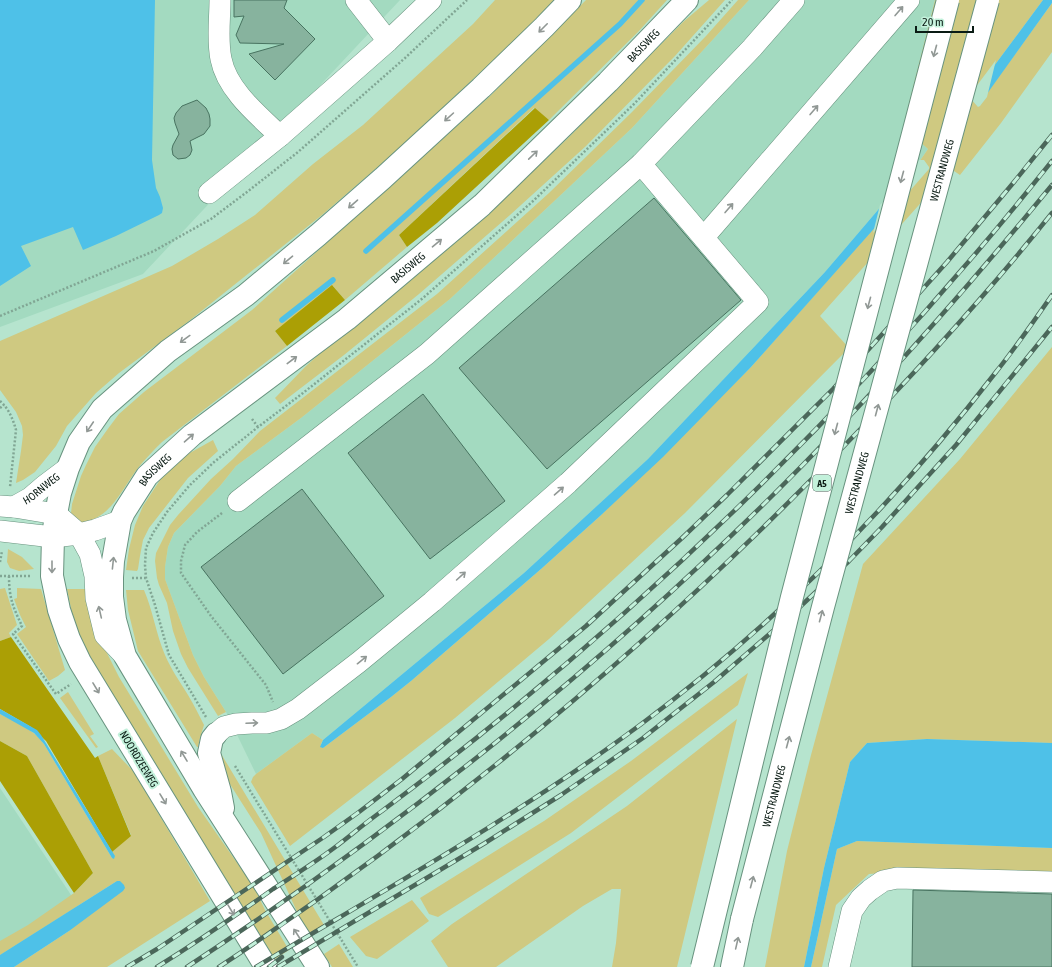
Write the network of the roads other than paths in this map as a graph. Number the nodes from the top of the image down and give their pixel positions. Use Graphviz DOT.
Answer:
graph roads {
  1 [pos="220,0"];
  2 [pos="356,0"];
  3 [pos="431,0"];
  4 [pos="570,0"];
  5 [pos="687,0"];
  6 [pos="794,0"];
  7 [pos="909,0"];
  8 [pos="948,0"];
  9 [pos="988,0"];
  10 [pos="388,41"];
  11 [pos="280,136"];
  12 [pos="641,164"];
  13 [pos="209,194"];
  14 [pos="704,237"];
  15 [pos="68,468"];
  16 [pos="238,501"];
  17 [pos="7,507"];
  18 [pos="56,514"];
  19 [pos="120,521"];
  20 [pos="2,532"];
  21 [pos="79,534"];
  22 [pos="53,537"];
  23 [pos="125,656"];
  24 [pos="216,734"];
  25 [pos="225,821"];
  26 [pos="1052,882"];
  27 [pos="266,967"];
  28 [pos="318,967"];
  29 [pos="702,967"];
  30 [pos="732,967"];
  31 [pos="839,967"];
  1 -- 11 [label="street"];
  2 -- 10 [label="street"];
  3 -- 10 [label="street"];
  4 -- 15 [label="main road, one-way"];
  19 -- 5 [label="main road, BASISWEG, one-way"];
  6 -- 12 [label="street"];
  14 -- 7 [label="street, one-way"];
  8 -- 29 [label="main road, A5, one-way, bridge"];
  30 -- 9 [label="main road, WESTRANDWEG, one-way, bridge"];
  10 -- 11 [label="street"];
  11 -- 13 [label="street"];
  12 -- 14 [label="street"];
  12 -- 16 [label="street"];
  24 -- 14 [label="street, one-way"];
  15 -- 17 [label="street, HORNWEG"];
  15 -- 18 [label="main road"];
  17 -- 18 [label="street, HORNWEG"];
  18 -- 21 [label="street"];
  18 -- 22 [label="main road, NOORDZEEWEG"];
  19 -- 21 [label="street"];
  23 -- 19 [label="main road, one-way"];
  20 -- 22 [label="street"];
  21 -- 22 [label="street"];
  23 -- 21 [label="street, one-way"];
  22 -- 27 [label="main road, NOORDZEEWEG, one-way"];
  25 -- 23 [label="main road, one-way"];
  24 -- 25 [label="main road"];
  28 -- 25 [label="main road, one-way"];
  26 -- 31 [label="street"];
}
